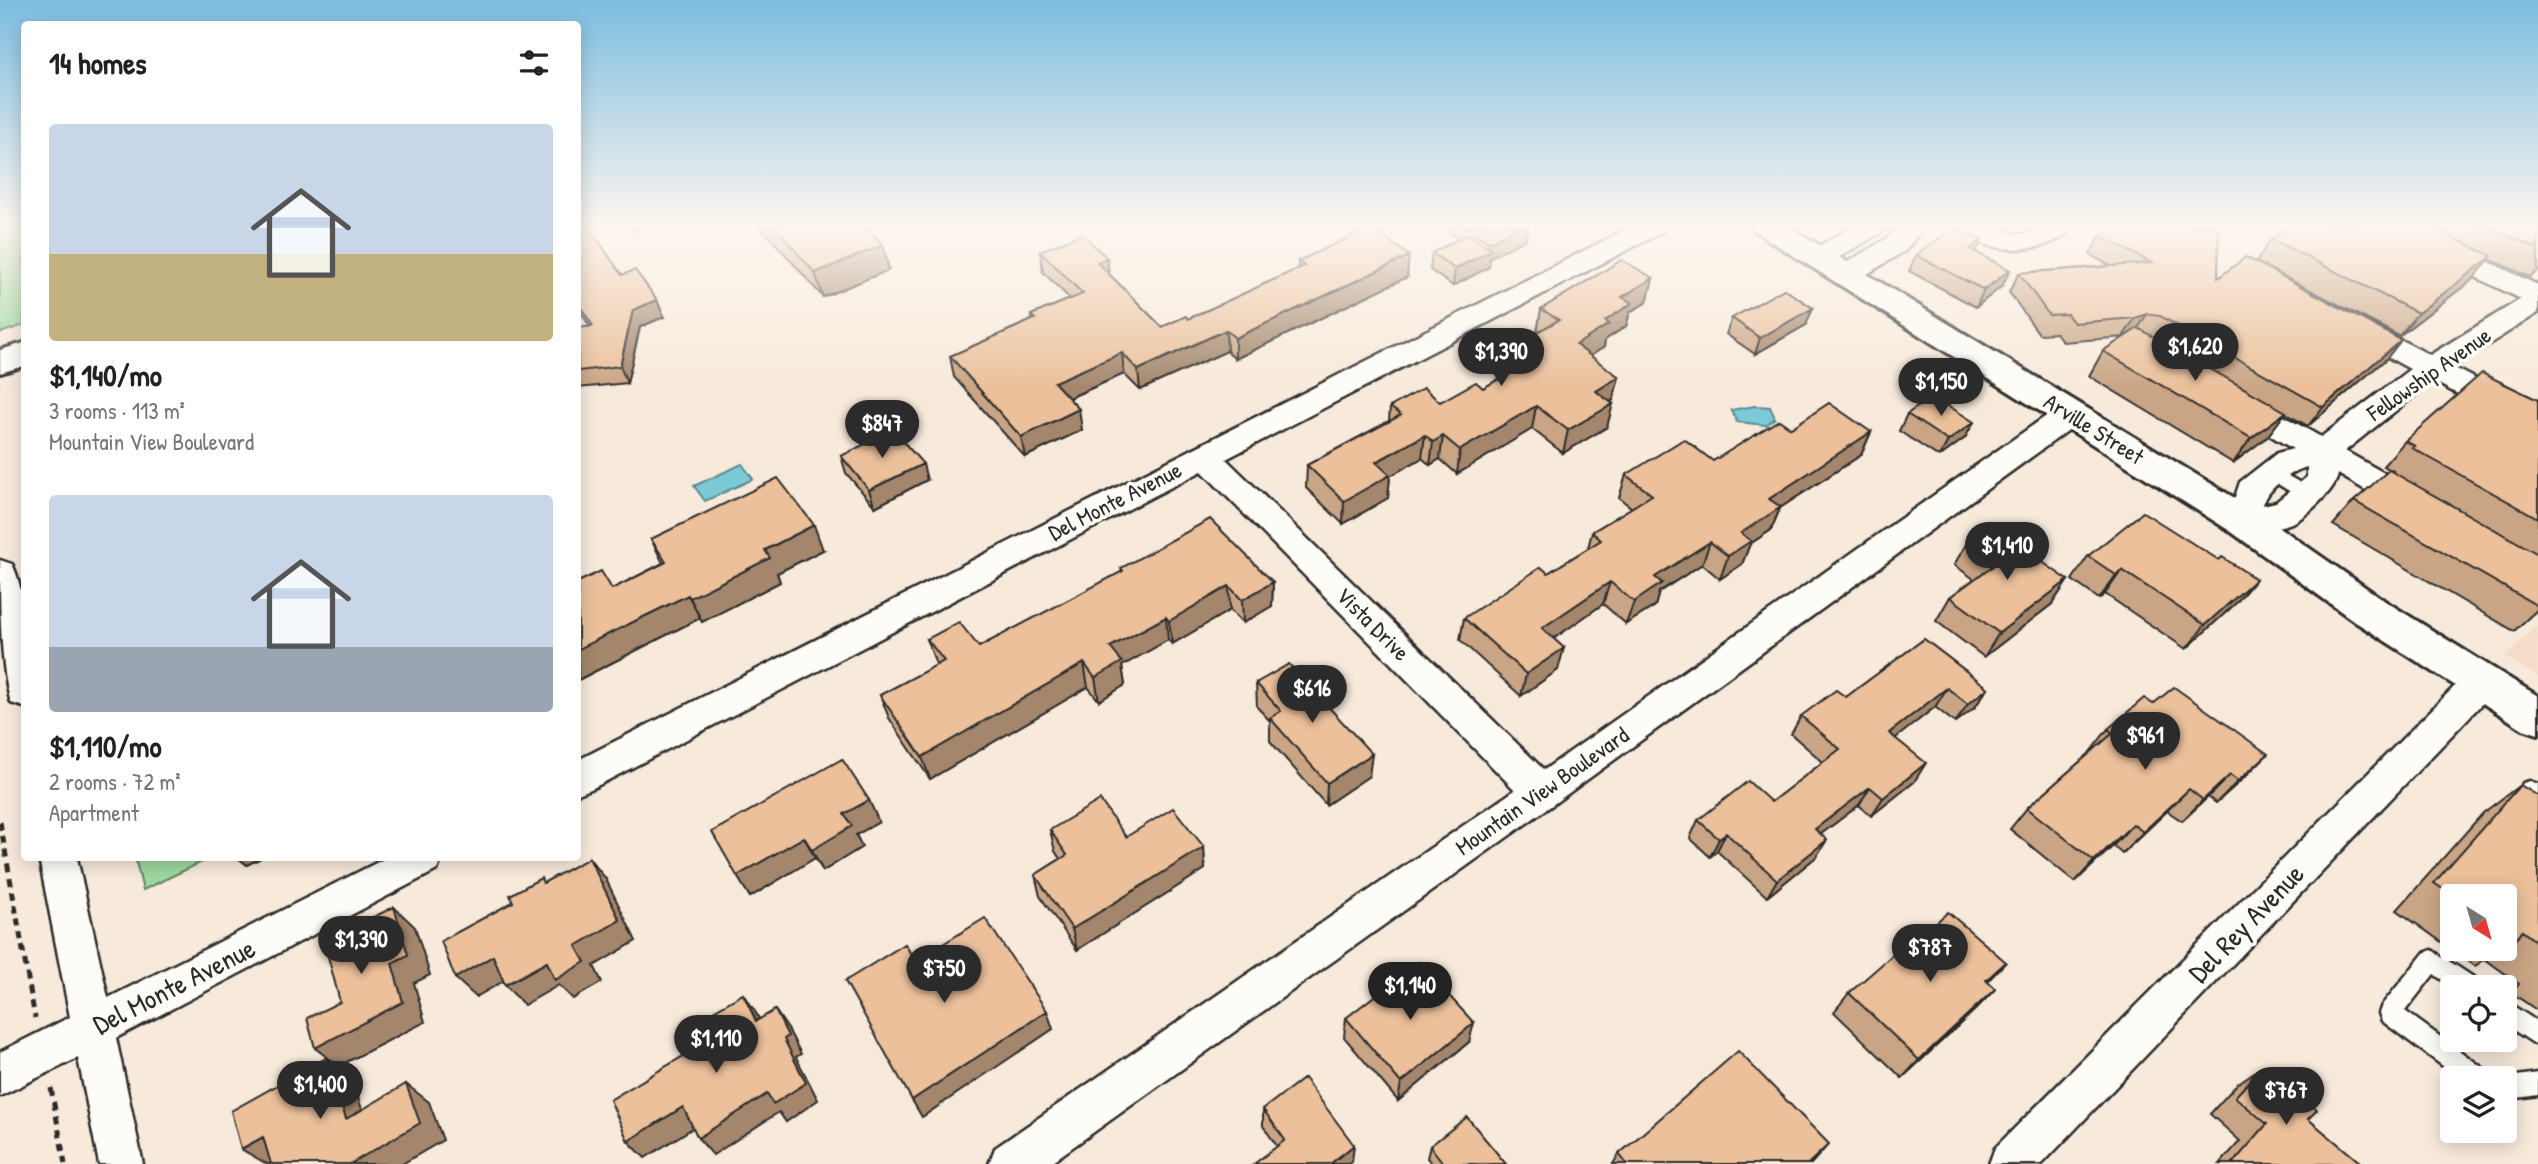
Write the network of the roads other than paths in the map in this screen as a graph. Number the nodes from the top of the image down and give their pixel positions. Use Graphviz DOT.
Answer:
graph roads {
  1 [pos="1546,280"];
  2 [pos="1854,280"];
  3 [pos="2500,280"];
  4 [pos="2538,299"];
  5 [pos="2333,316"];
  6 [pos="21,355"];
  7 [pos="0,362"];
  8 [pos="2431,368"];
  9 [pos="2206,385"];
  10 [pos="2070,414"];
  11 [pos="2538,424"];
  12 [pos="2323,452"];
  13 [pos="1204,455"];
  14 [pos="2272,473"];
  15 [pos="2307,494"];
  16 [pos="2243,521"];
  17 [pos="2444,521"];
  18 [pos="0,573"];
  19 [pos="2463,640"];
  20 [pos="21,678"];
  21 [pos="2482,681"];
  22 [pos="2538,686"];
  23 [pos="2538,717"];
  24 [pos="581,776"];
  25 [pos="1542,792"];
  26 [pos="59,861"];
  27 [pos="417,861"];
  28 [pos="2453,975"];
  29 [pos="2517,1020"];
  30 [pos="93,1028"];
  31 [pos="2538,1035"];
  32 [pos="2440,1050"];
  33 [pos="2443,1052"];
  34 [pos="2462,1066"];
  35 [pos="0,1075"];
  36 [pos="2538,1084"];
  37 [pos="2517,1087"];
  38 [pos="121,1164"];
  39 [pos="1011,1164"];
  40 [pos="2011,1164"];
  1 -- 13 [label="street, Del Monte Avenue"];
  2 -- 10 [label="street, Arville Street"];
  3 -- 4 [label="street"];
  4 -- 8 [label="street, Fellowship Avenue"];
  5 -- 8 [label="street"];
  6 -- 7 [label="street"];
  8 -- 11 [label="street"];
  8 -- 12 [label="street, Fellowship Avenue"];
  9 -- 12 [label="street"];
  10 -- 16 [label="street, Arville Street"];
  10 -- 25 [label="street, Mountain View Boulevard"];
  12 -- 14 [label="street, Fellowship Avenue"];
  12 -- 15 [label="street"];
  12 -- 17 [label="street"];
  13 -- 24 [label="street, Del Monte Avenue"];
  13 -- 25 [label="street, Vista Drive"];
  14 -- 15 [label="lane"];
  14 -- 16 [label="street, Fellowship Avenue"];
  15 -- 16 [label="street"];
  16 -- 19 [label="street, Arville Street"];
  16 -- 21 [label="street, Arville Street"];
  18 -- 20 [label="street"];
  19 -- 21 [label="street"];
  19 -- 22 [label="street, Arville Street"];
  21 -- 23 [label="street, Arville Street"];
  21 -- 40 [label="street, Del Rey Avenue"];
  25 -- 39 [label="street, Mountain View Boulevard"];
  26 -- 30 [label="street"];
  27 -- 30 [label="street, Del Monte Avenue"];
  28 -- 32 [label="lane"];
  29 -- 31 [label="lane"];
  30 -- 35 [label="street, Del Monte Avenue"];
  30 -- 38 [label="street"];
  33 -- 34 [label="lane"];
  36 -- 37 [label="lane"];
}
